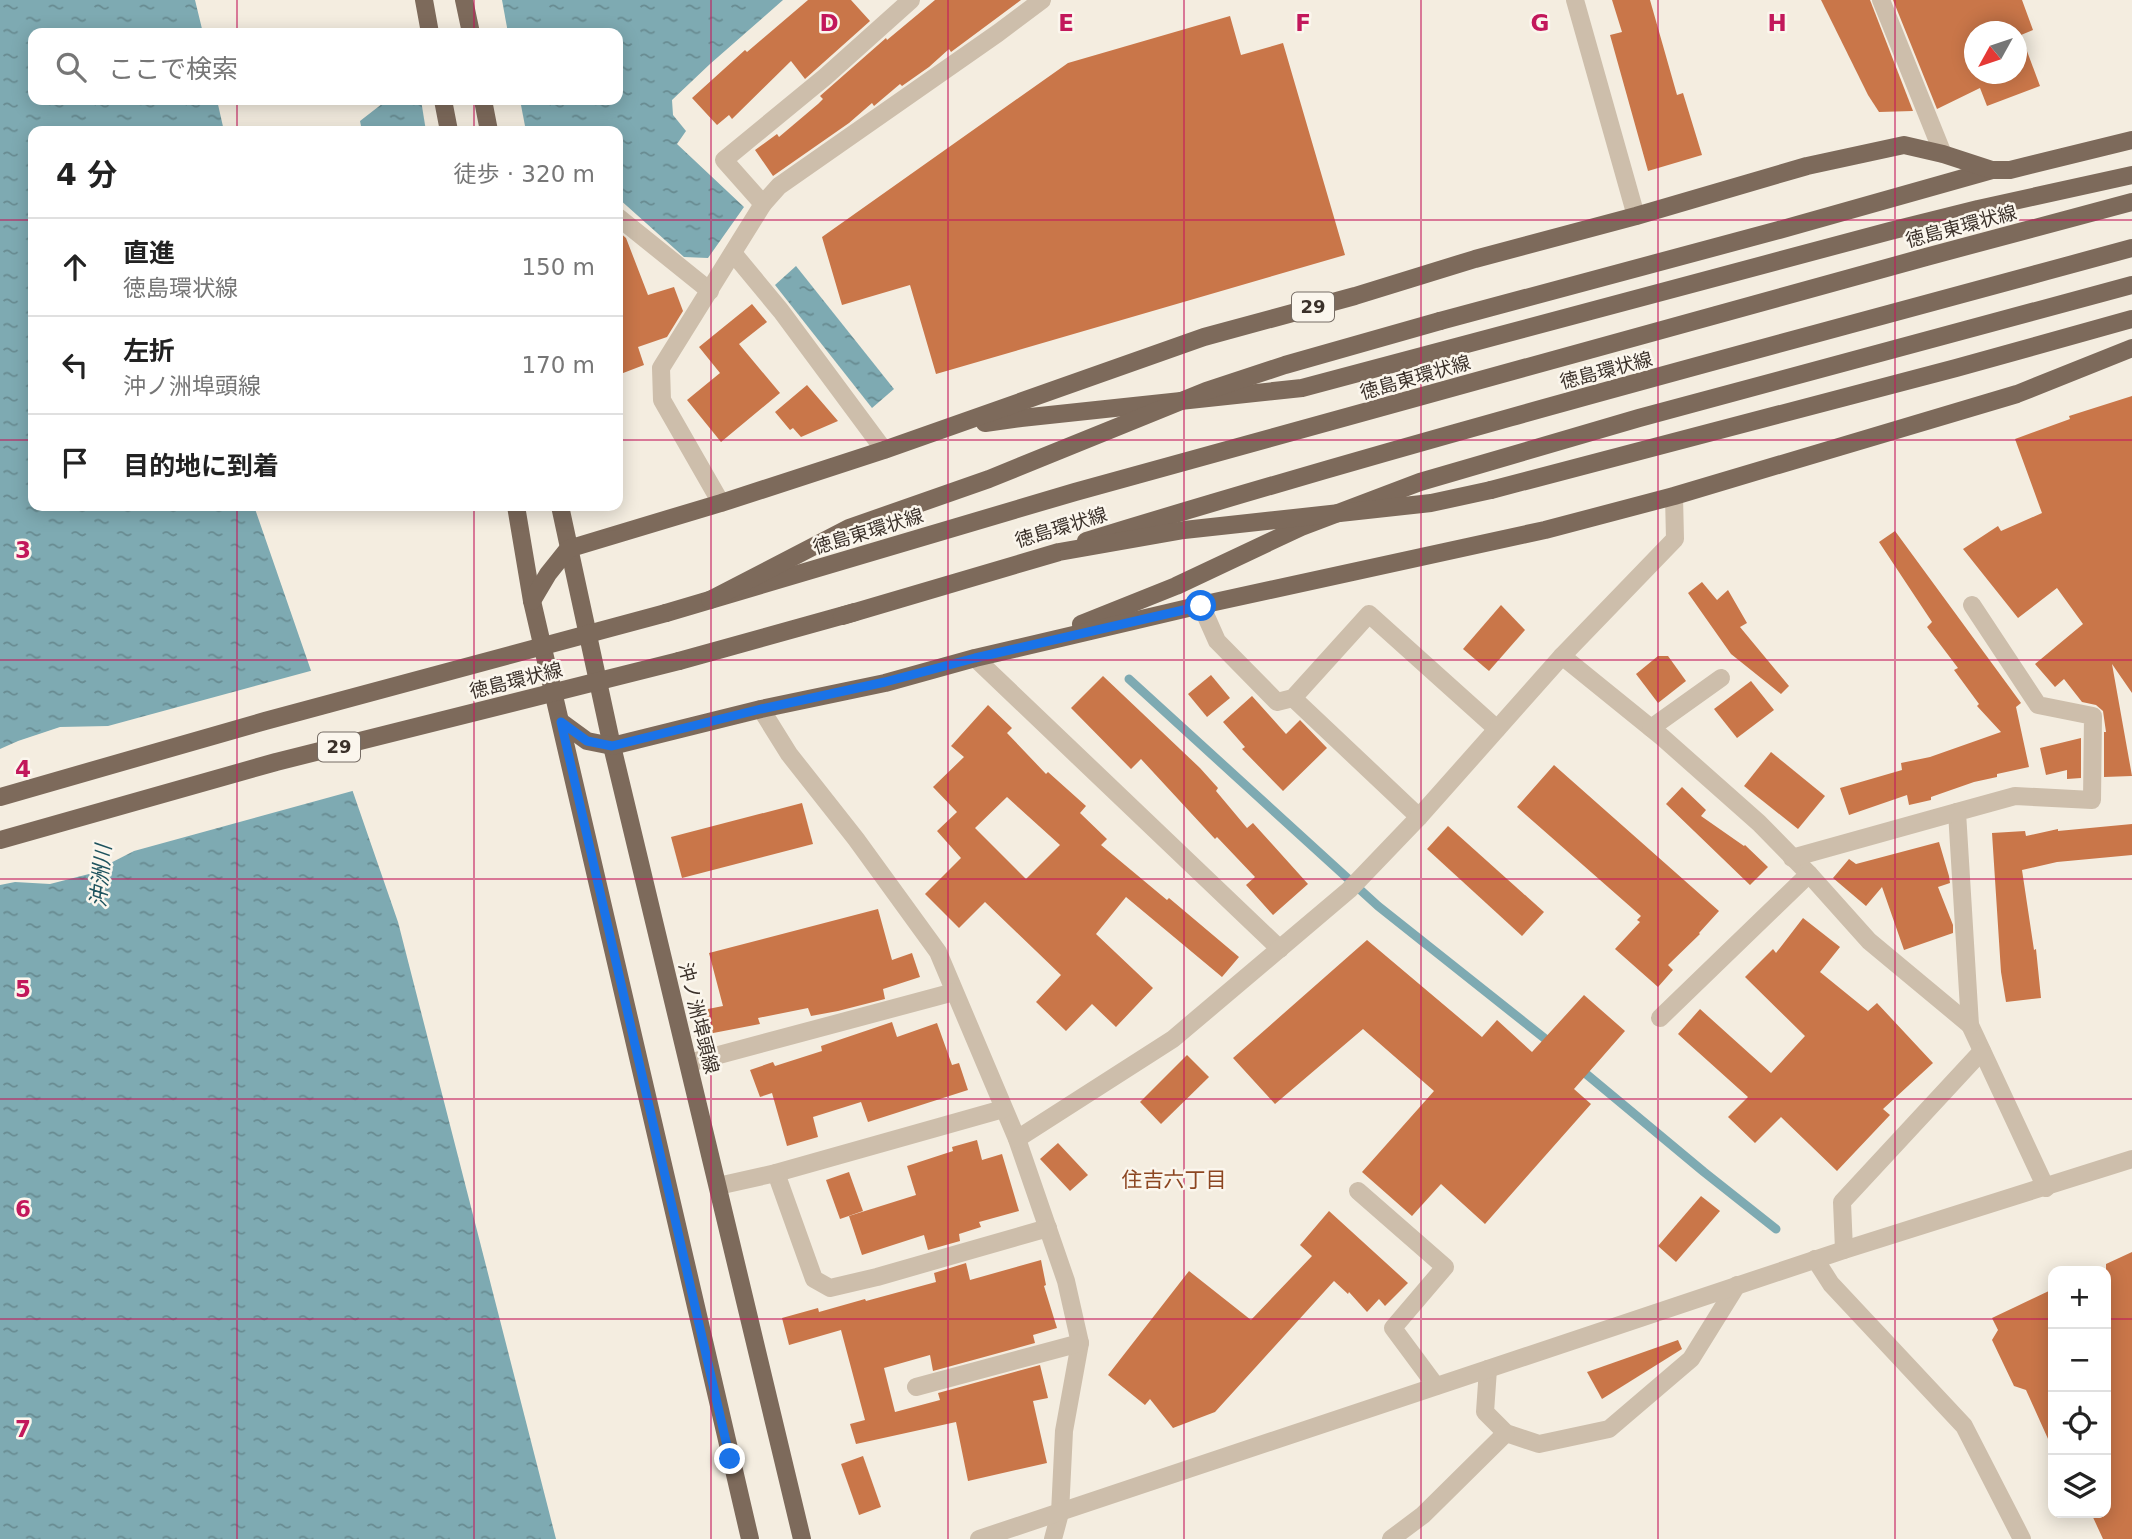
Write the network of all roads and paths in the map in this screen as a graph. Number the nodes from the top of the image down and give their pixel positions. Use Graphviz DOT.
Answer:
graph roads {
  1 [pos="424,0"];
  2 [pos="464,0"];
  3 [pos="911,0"];
  4 [pos="1042,0"];
  5 [pos="1575,0"];
  6 [pos="1881,0"];
  7 [pos="429,28"];
  8 [pos="470,28"];
  9 [pos="444,105"];
  10 [pos="484,105"];
  11 [pos="448,126"];
  12 [pos="488,126"];
  13 [pos="2132,140"];
  14 [pos="1943,154"];
  15 [pos="1992,170"];
  16 [pos="2132,175"];
  17 [pos="2132,202"];
  18 [pos="763,204"];
  19 [pos="1636,216"];
  20 [pos="623,221"];
  21 [pos="2132,248"];
  22 [pos="733,253"];
  23 [pos="2132,285"];
  24 [pos="710,291"];
  25 [pos="2132,319"];
  26 [pos="2132,348"];
  27 [pos="891,448"];
  28 [pos="1674,496"];
  29 [pos="721,503"];
  30 [pos="517,511"];
  31 [pos="561,511"];
  32 [pos="568,549"];
  33 [pos="710,600"];
  34 [pos="533,601"];
  35 [pos="1972,605"];
  36 [pos="1201,606"];
  37 [pos="842,616"];
  38 [pos="1562,656"];
  39 [pos="975,658"];
  40 [pos="1721,678"];
  41 [pos="1293,698"];
  42 [pos="761,709"];
  43 [pos="561,722"];
  44 [pos="1651,728"];
  45 [pos="1497,729"];
  46 [pos="612,746"];
  47 [pos="0,797"];
  48 [pos="1957,812"];
  49 [pos="1419,817"];
  50 [pos="0,840"];
  51 [pos="1792,858"];
  52 [pos="1809,874"];
  53 [pos="1280,949"];
  54 [pos="954,992"];
  55 [pos="1660,1018"];
  56 [pos="1969,1025"];
  57 [pos="1982,1051"];
  58 [pos="689,1063"];
  59 [pos="1003,1109"];
  60 [pos="1017,1139"];
  61 [pos="2132,1159"];
  62 [pos="776,1173"];
  63 [pos="718,1186"];
  64 [pos="2046,1188"];
  65 [pos="1358,1191"];
  66 [pos="1048,1228"];
  67 [pos="1844,1250"];
  68 [pos="1815,1259"];
  69 [pos="1737,1286"];
  70 [pos="1080,1343"];
  71 [pos="1488,1369"];
  72 [pos="1436,1386"];
  73 [pos="916,1387"];
  74 [pos="1506,1433"];
  75 [pos="1060,1513"];
  76 [pos="750,1539"];
  77 [pos="802,1539"];
  78 [pos="979,1539"];
  79 [pos="1053,1539"];
  80 [pos="1391,1539"];
  81 [pos="2022,1539"];
  1 -- 7 [label="main road"];
  2 -- 8 [label="main road"];
  3 -- 18 [label="street"];
  4 -- 18 [label="street"];
  5 -- 19 [label="street"];
  6 -- 14 [label="street"];
  9 -- 11 [label="main road"];
  10 -- 12 [label="main road"];
  13 -- 15 [label="main road, 29"];
  14 -- 15 [label="main road, 29"];
  14 -- 19 [label="main road, 29"];
  15 -- 33 [label="main road, 29, bridge"];
  16 -- 27 [label="main road"];
  17 -- 33 [label="main road, 徳島東環状線 / 29, bridge"];
  18 -- 22 [label="street"];
  19 -- 27 [label="main road, 29"];
  20 -- 24 [label="street"];
  21 -- 37 [label="main road, 徳島環状線 / 29, bridge"];
  22 -- 24 [label="street"];
  22 -- 27 [label="street"];
  23 -- 39 [label="main road"];
  24 -- 29 [label="street"];
  25 -- 37 [label="main road, 29, bridge"];
  26 -- 28 [label="main road"];
  27 -- 29 [label="main road, 29"];
  28 -- 36 [label="main road"];
  28 -- 38 [label="street"];
  29 -- 32 [label="main road, 29"];
  30 -- 34 [label="main road"];
  31 -- 32 [label="main road, 沖ノ洲埠頭線"];
  32 -- 34 [label="main road"];
  32 -- 46 [label="main road, 沖ノ洲埠頭線"];
  33 -- 47 [label="main road, 徳島環状線 / 29, bridge"];
  34 -- 43 [label="main road"];
  35 -- 48 [label="street"];
  36 -- 39 [label="main road"];
  36 -- 41 [label="street"];
  37 -- 50 [label="main road, 徳島環状線 / 29, bridge"];
  38 -- 44 [label="street"];
  38 -- 45 [label="street"];
  39 -- 42 [label="main road"];
  39 -- 53 [label="street"];
  40 -- 44 [label="street"];
  41 -- 45 [label="street"];
  41 -- 49 [label="street"];
  42 -- 46 [label="main road"];
  42 -- 54 [label="street"];
  43 -- 46 [label="main road"];
  43 -- 76 [label="main road"];
  44 -- 51 [label="street"];
  45 -- 49 [label="street"];
  46 -- 58 [label="main road, 沖ノ洲埠頭線"];
  48 -- 51 [label="street"];
  48 -- 56 [label="street"];
  49 -- 53 [label="street"];
  51 -- 52 [label="street"];
  52 -- 55 [label="street"];
  52 -- 56 [label="street"];
  53 -- 60 [label="street"];
  54 -- 58 [label="street"];
  54 -- 59 [label="street"];
  56 -- 57 [label="street"];
  57 -- 64 [label="street"];
  57 -- 67 [label="street"];
  58 -- 63 [label="main road, 沖ノ洲埠頭線"];
  59 -- 60 [label="street"];
  59 -- 62 [label="street"];
  60 -- 66 [label="street"];
  61 -- 64 [label="street"];
  62 -- 63 [label="street"];
  62 -- 66 [label="street"];
  63 -- 77 [label="main road, 沖ノ洲埠頭線"];
  64 -- 67 [label="street"];
  65 -- 72 [label="street"];
  66 -- 70 [label="street"];
  67 -- 68 [label="street"];
  68 -- 69 [label="street"];
  68 -- 81 [label="street"];
  69 -- 71 [label="street"];
  69 -- 74 [label="street"];
  70 -- 73 [label="street"];
  70 -- 75 [label="street"];
  71 -- 72 [label="street"];
  71 -- 74 [label="street"];
  72 -- 75 [label="street"];
  74 -- 80 [label="street"];
  75 -- 78 [label="street"];
  75 -- 79 [label="street"];
}
